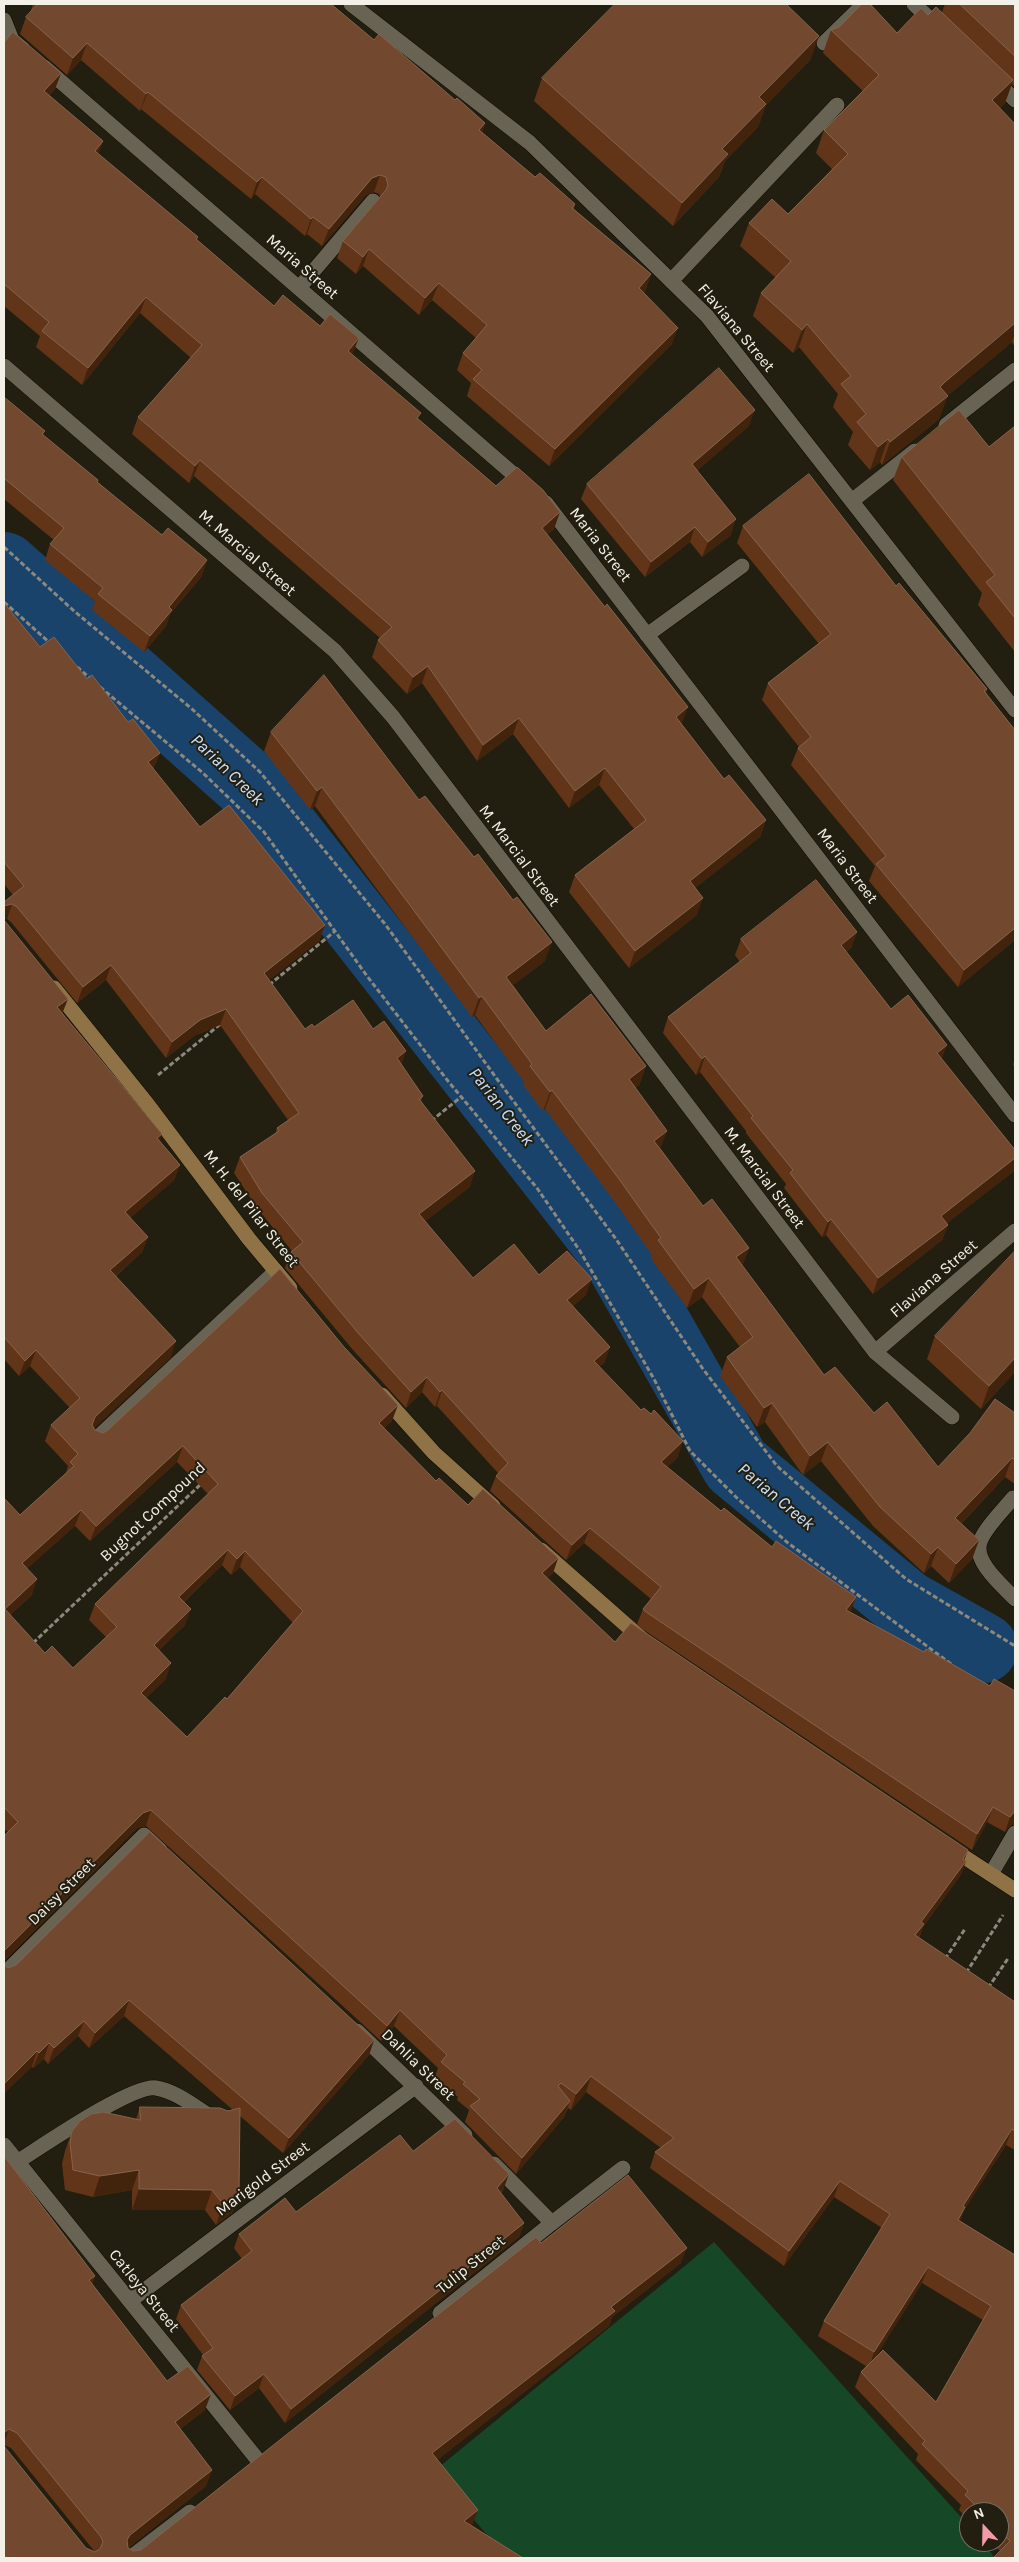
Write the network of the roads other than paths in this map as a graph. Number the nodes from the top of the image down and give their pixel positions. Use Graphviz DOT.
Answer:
graph roads {
  1 [pos="351,4"];
  2 [pos="864,4"];
  3 [pos="914,4"];
  4 [pos="4,20"];
  5 [pos="943,31"];
  6 [pos="824,43"];
  7 [pos="986,72"];
  8 [pos="1015,100"];
  9 [pos="837,105"];
  10 [pos="373,201"];
  11 [pos="671,280"];
  12 [pos="299,288"];
  13 [pos="4,366"];
  14 [pos="1015,370"];
  15 [pos="938,432"];
  16 [pos="923,444"];
  17 [pos="853,500"];
  18 [pos="742,566"];
  19 [pos="647,635"];
  20 [pos="1015,710"];
  21 [pos="44,976"];
  22 [pos="1015,1115"];
  23 [pos="1015,1231"];
  24 [pos="276,1271"];
  25 [pos="299,1299"];
  26 [pos="875,1352"];
  27 [pos="371,1383"];
  28 [pos="952,1417"];
  29 [pos="96,1439"];
  30 [pos="1013,1498"];
  31 [pos="506,1518"];
  32 [pos="527,1537"];
  33 [pos="1015,1599"];
  34 [pos="651,1646"];
  35 [pos="1015,1833"];
  36 [pos="936,1838"];
  37 [pos="174,1862"];
  38 [pos="991,1874"];
  39 [pos="1015,1890"];
  40 [pos="4,1974"];
  41 [pos="343,2018"];
  42 [pos="416,2086"];
  43 [pos="220,2122"];
  44 [pos="4,2145"];
  45 [pos="17,2162"];
  46 [pos="623,2168"];
  47 [pos="552,2223"];
  48 [pos="130,2301"];
  49 [pos="428,2322"];
  50 [pos="273,2447"];
  51 [pos="257,2459"];
  52 [pos="242,2471"];
  53 [pos="205,2500"];
  54 [pos="130,2558"];
  1 -- 11 [label="street, Flaviana Street"];
  2 -- 6 [label="street"];
  3 -- 5 [label="street"];
  4 -- 12 [label="street, Maria Street"];
  7 -- 8 [label="street"];
  9 -- 11 [label="street"];
  10 -- 12 [label="street"];
  11 -- 17 [label="street, Flaviana Street"];
  12 -- 19 [label="street, Maria Street"];
  13 -- 26 [label="street, M. Marcial Street"];
  14 -- 15 [label="street"];
  16 -- 17 [label="street"];
  17 -- 20 [label="street, Flaviana Street"];
  18 -- 19 [label="street"];
  19 -- 22 [label="street, Maria Street"];
  21 -- 24 [label="street, M. H. del Pilar Street"];
  23 -- 26 [label="street, Flaviana Street"];
  24 -- 25 [label="street, M. H. del Pilar Street"];
  24 -- 29 [label="street"];
  26 -- 28 [label="street, M. Marcial Street"];
  27 -- 31 [label="street"];
  30 -- 33 [label="street"];
  32 -- 34 [label="street"];
  35 -- 38 [label="street"];
  36 -- 38 [label="street"];
  37 -- 40 [label="street, Daisy Street"];
  38 -- 39 [label="street"];
  41 -- 42 [label="street, Dahlia Street"];
  42 -- 47 [label="street, Dahlia Street"];
  42 -- 48 [label="street, Marigold Street"];
  43 -- 45 [label="street"];
  44 -- 45 [label="street, Catleya Street"];
  45 -- 48 [label="street, Catleya Street"];
  46 -- 47 [label="street, Tulip Street"];
  47 -- 49 [label="street, Tulip Street"];
  48 -- 51 [label="street, Catleya Street"];
  50 -- 51 [label="street"];
  51 -- 52 [label="street"];
  53 -- 54 [label="street"];
}
